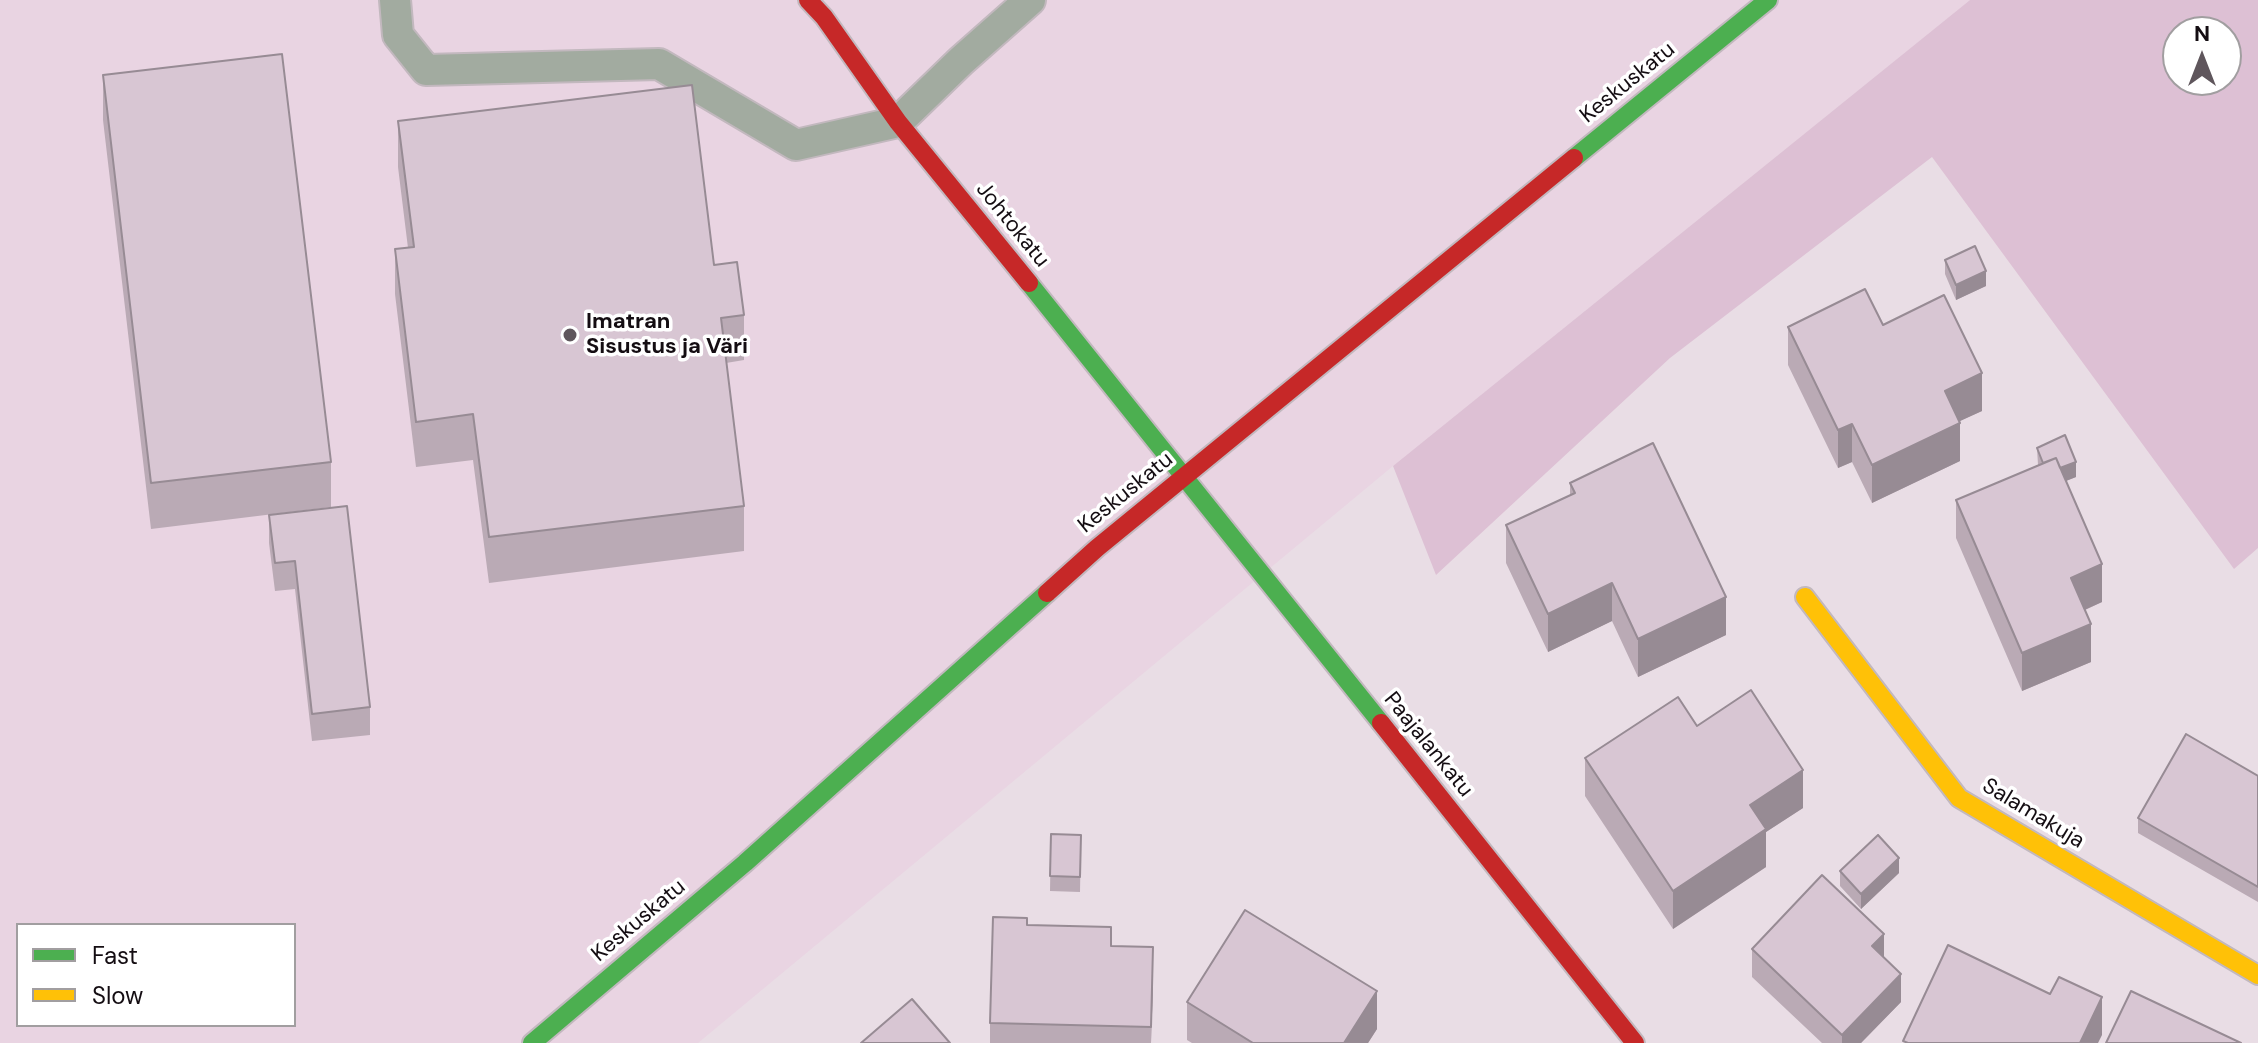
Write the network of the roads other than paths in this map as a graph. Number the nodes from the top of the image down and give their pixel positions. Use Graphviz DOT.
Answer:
graph roads {
  1 [pos="395,0"];
  2 [pos="1030,0"];
  3 [pos="1768,0"];
  4 [pos="824,6"];
  5 [pos="898,122"];
  6 [pos="1184,477"];
  7 [pos="1805,597"];
  8 [pos="2258,975"];
  9 [pos="532,1043"];
  10 [pos="1635,1043"];
  1 -- 5 [label="lane"];
  2 -- 5 [label="lane"];
  3 -- 6 [label="street, Keskuskatu"];
  4 -- 5 [label="street, Johtokatu"];
  5 -- 6 [label="street, Johtokatu"];
  6 -- 9 [label="street, Keskuskatu"];
  6 -- 10 [label="street, Paajalankatu"];
  7 -- 8 [label="street, Salamakuja"];
}
